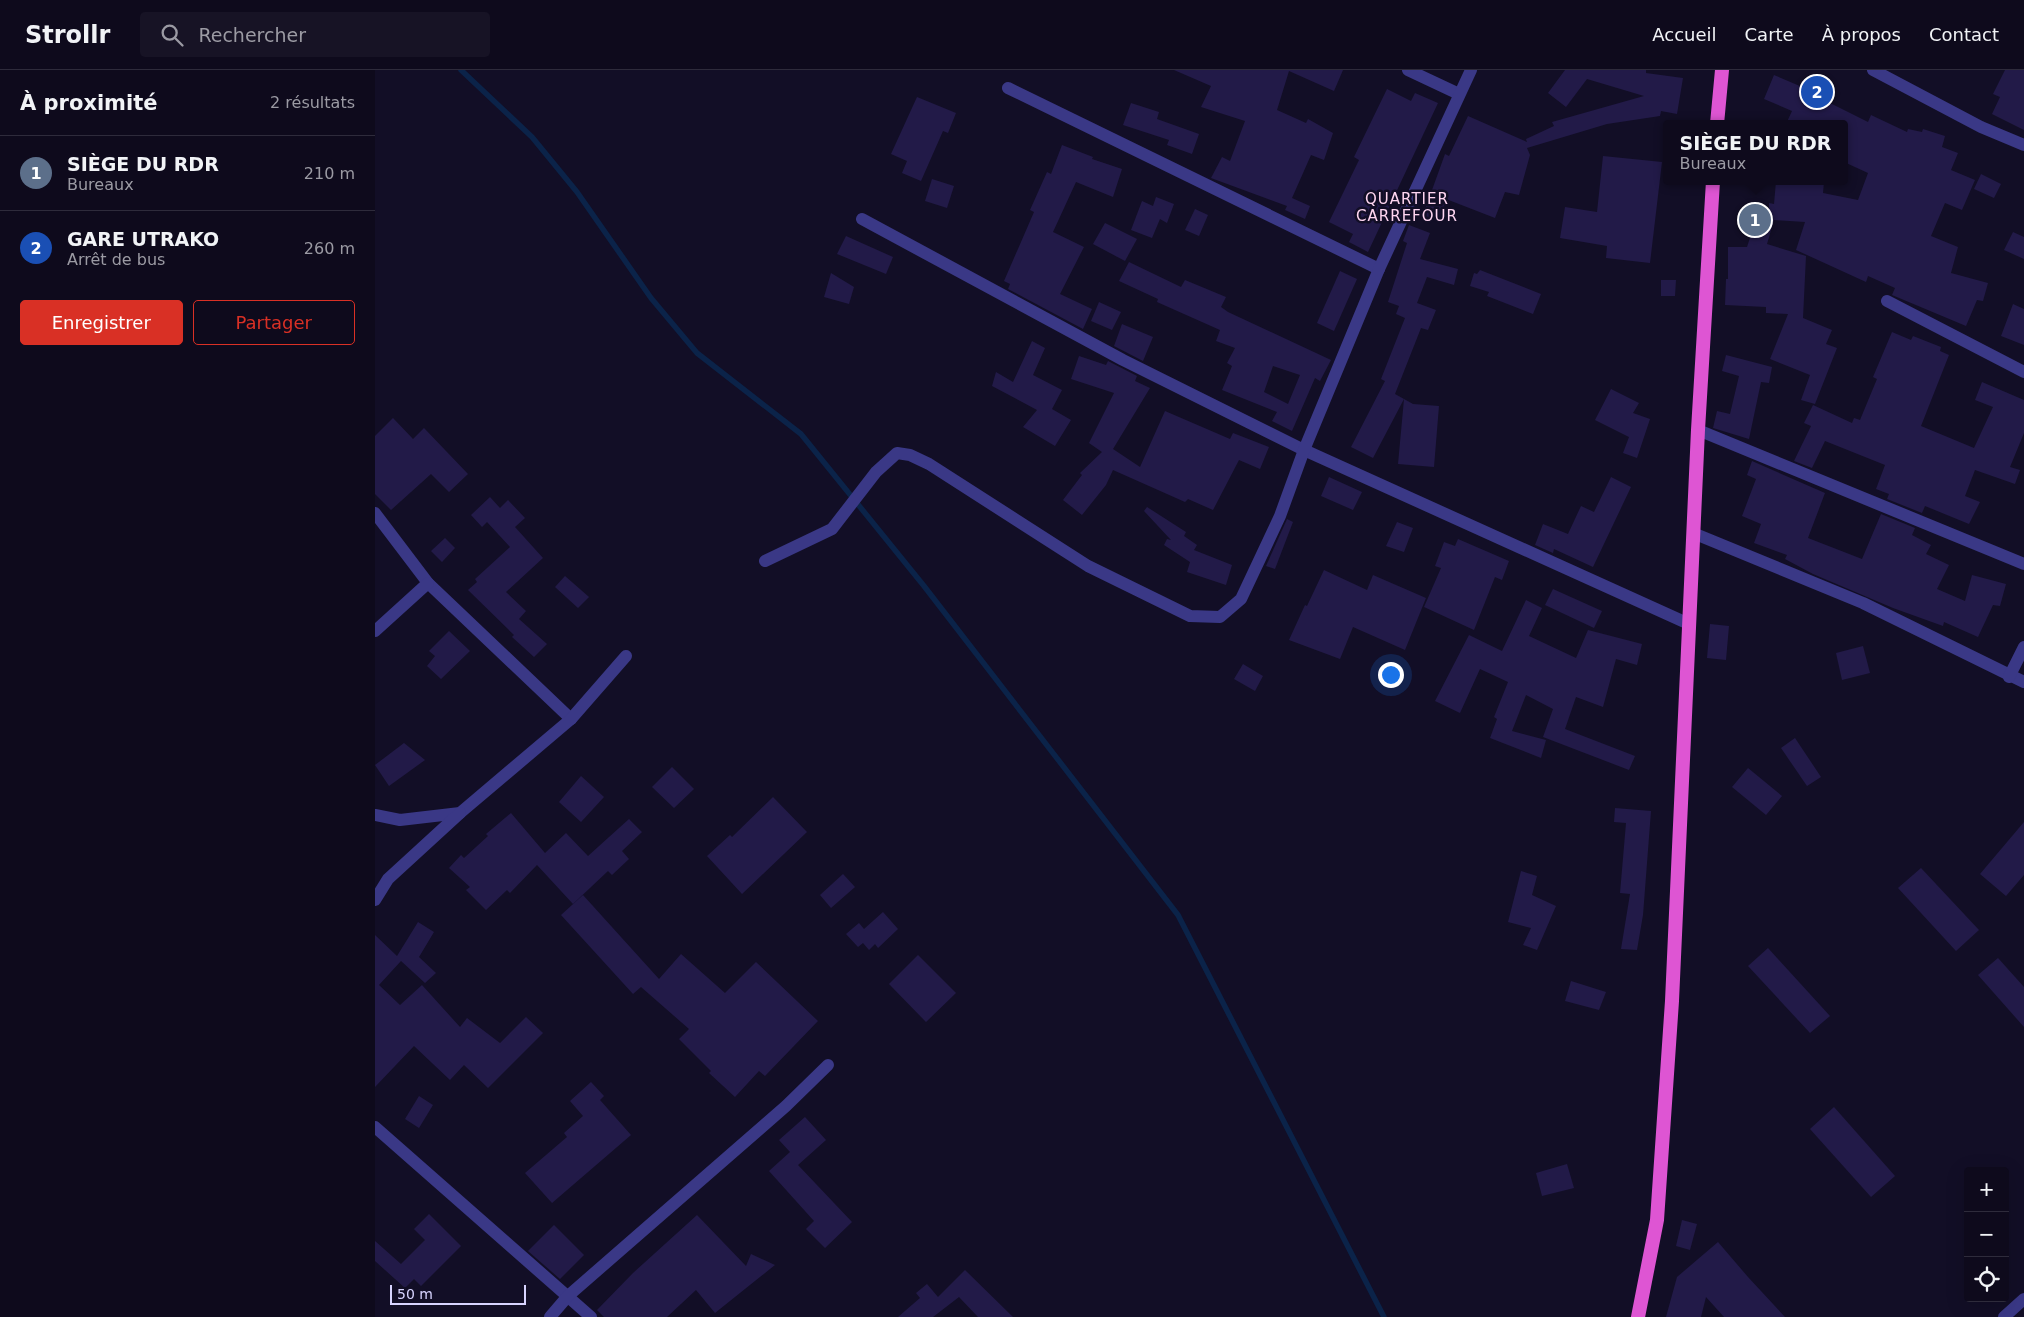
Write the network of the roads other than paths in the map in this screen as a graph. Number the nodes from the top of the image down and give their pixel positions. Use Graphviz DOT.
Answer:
graph roads {
  1 [pos="1407,70"];
  2 [pos="1471,70"];
  3 [pos="1722,70"];
  4 [pos="1873,70"];
  5 [pos="1008,88"];
  6 [pos="1459,94"];
  7 [pos="1717,120"];
  8 [pos="2024,145"];
  9 [pos="1713,185"];
  10 [pos="862,219"];
  11 [pos="1379,269"];
  12 [pos="1887,301"];
  13 [pos="2024,372"];
  14 [pos="1698,430"];
  15 [pos="1304,450"];
  16 [pos="375,513"];
  17 [pos="1693,533"];
  18 [pos="765,562"];
  19 [pos="2024,564"];
  20 [pos="428,583"];
  21 [pos="1689,624"];
  22 [pos="375,631"];
  23 [pos="2024,647"];
  24 [pos="626,656"];
  25 [pos="2009,676"];
  26 [pos="2024,682"];
  27 [pos="571,719"];
  28 [pos="460,813"];
  29 [pos="375,815"];
  30 [pos="375,900"];
  31 [pos="828,1065"];
  32 [pos="375,1127"];
  33 [pos="568,1296"];
  34 [pos="2024,1299"];
  35 [pos="550,1317"];
  36 [pos="591,1317"];
  37 [pos="1638,1317"];
  38 [pos="2005,1317"];
  1 -- 6 [label="street"];
  2 -- 6 [label="street"];
  3 -- 7 [label="highway"];
  4 -- 8 [label="street"];
  5 -- 11 [label="street"];
  6 -- 11 [label="street"];
  9 -- 14 [label="highway"];
  10 -- 15 [label="street"];
  11 -- 15 [label="street"];
  12 -- 13 [label="street"];
  14 -- 17 [label="highway"];
  14 -- 19 [label="street"];
  15 -- 18 [label="street"];
  15 -- 21 [label="street"];
  16 -- 20 [label="street"];
  17 -- 21 [label="highway"];
  17 -- 25 [label="street"];
  20 -- 22 [label="street"];
  20 -- 27 [label="street"];
  21 -- 37 [label="highway"];
  23 -- 25 [label="street"];
  24 -- 27 [label="street"];
  25 -- 26 [label="street"];
  27 -- 28 [label="street"];
  28 -- 29 [label="street"];
  28 -- 30 [label="street"];
  31 -- 33 [label="street"];
  32 -- 33 [label="street"];
  33 -- 35 [label="street"];
  33 -- 36 [label="street"];
  34 -- 38 [label="street"];
}
